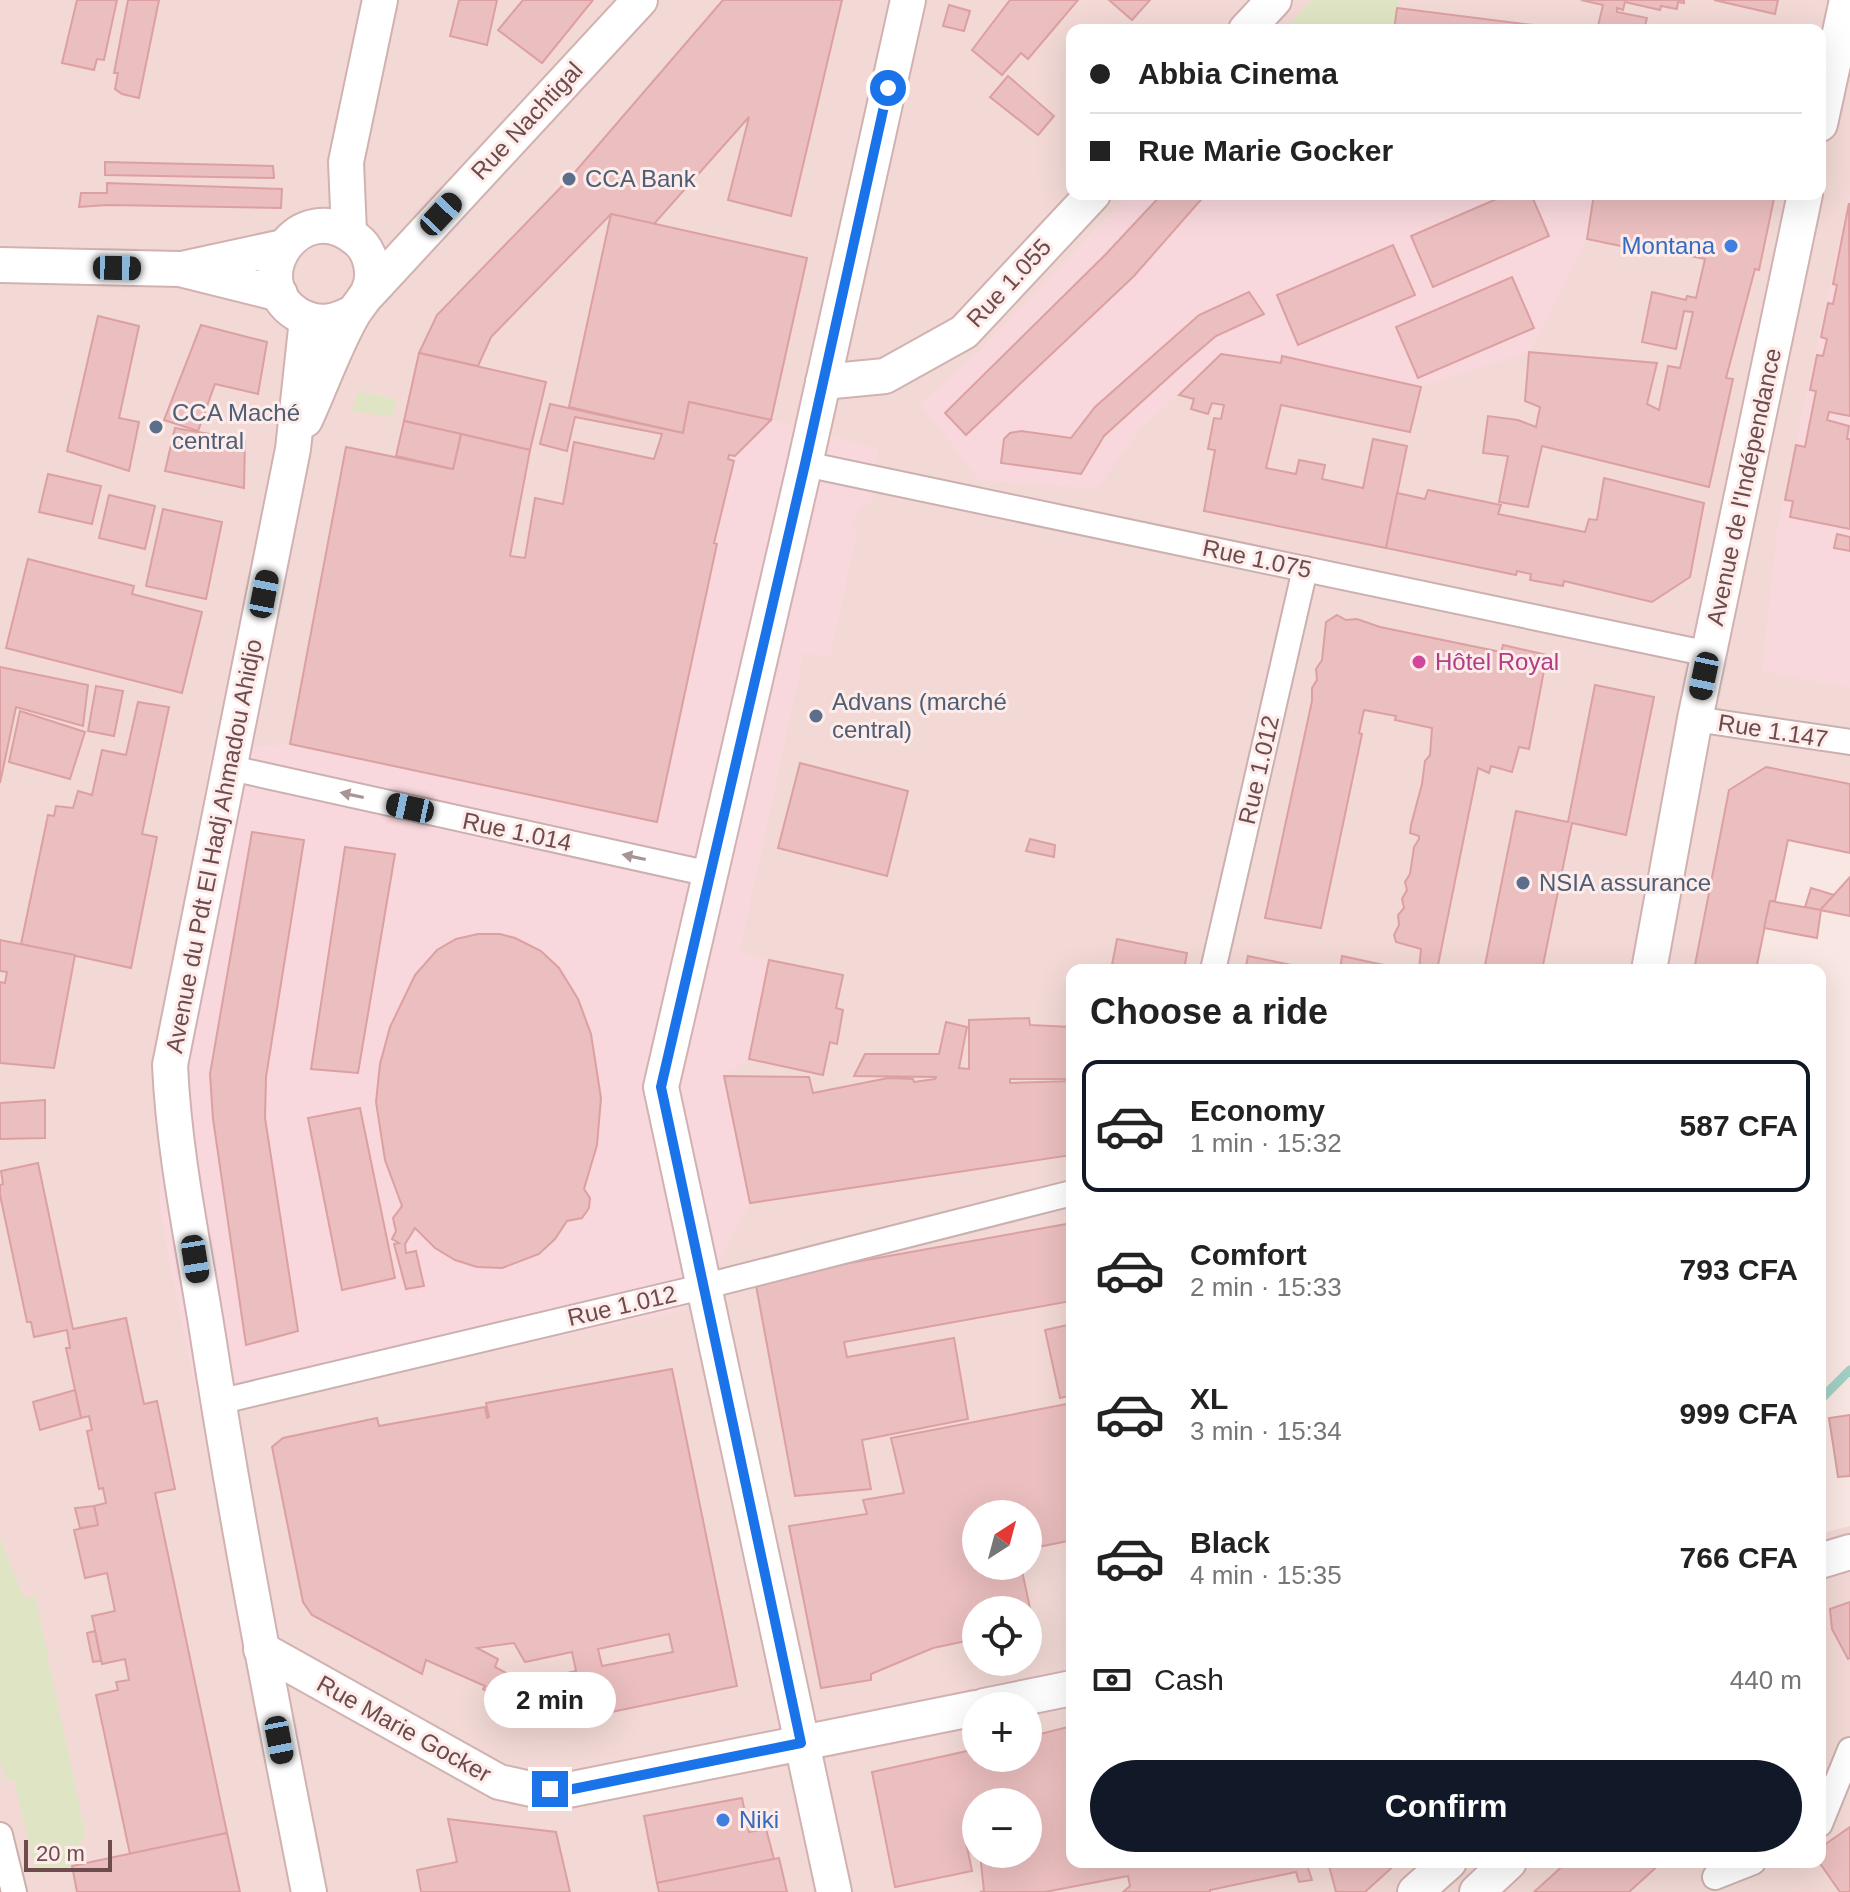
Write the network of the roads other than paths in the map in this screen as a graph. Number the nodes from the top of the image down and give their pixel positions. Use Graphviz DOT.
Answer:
graph roads {
  1 [pos="380,0"];
  2 [pos="640,0"];
  3 [pos="908,0"];
  4 [pos="1274,0"];
  5 [pos="1847,0"];
  6 [pos="1252,24"];
  7 [pos="1826,96"];
  8 [pos="346,162"];
  9 [pos="1087,200"];
  10 [pos="1804,200"];
  11 [pos="314,226"];
  12 [pos="359,245"];
  13 [pos="411,245"];
  14 [pos="283,247"];
  15 [pos="0,265"];
  16 [pos="180,269"];
  17 [pos="280,294"];
  18 [pos="361,303"];
  19 [pos="307,319"];
  20 [pos="823,382"];
  21 [pos="293,449"];
  22 [pos="805,464"];
  23 [pos="1305,569"];
  24 [pos="1709,654"];
  25 [pos="1695,719"];
  26 [pos="1850,742"];
  27 [pos="231,768"];
  28 [pos="710,874"];
  29 [pos="1214,964"];
  30 [pos="1650,964"];
  31 [pos="1066,1195"];
  32 [pos="702,1287"];
  33 [pos="218,1402"];
  34 [pos="1850,1552"];
  35 [pos="1826,1559"];
  36 [pos="261,1649"];
  37 [pos="1066,1689"];
  38 [pos="1042,1694"];
  39 [pos="962,1711"];
  40 [pos="801,1743"];
  41 [pos="1850,1750"];
  42 [pos="1826,1813"];
  43 [pos="0,1835"];
  44 [pos="1442,1868"];
  45 [pos="1737,1868"];
  46 [pos="1714,1877"];
  47 [pos="14,1892"];
  48 [pos="309,1892"];
  49 [pos="834,1892"];
  50 [pos="1415,1892"];
  1 -- 8 [label="main road"];
  2 -- 13 [label="main road, Rue Nachtigal"];
  3 -- 20 [label="main road"];
  4 -- 6 [label="main road"];
  5 -- 7 [label="main road"];
  8 -- 11 [label="main road"];
  8 -- 12 [label="main road"];
  9 -- 20 [label="main road, Rue 1.055"];
  10 -- 24 [label="main road, Avenue de l'Indépendance"];
  11 -- 12 [label="main road"];
  11 -- 14 [label="main road"];
  12 -- 13 [label="main road"];
  12 -- 18 [label="main road"];
  13 -- 18 [label="main road, Rue Nachtigal"];
  14 -- 16 [label="main road"];
  14 -- 17 [label="main road"];
  15 -- 16 [label="main road"];
  16 -- 17 [label="main road"];
  17 -- 19 [label="main road"];
  18 -- 19 [label="main road"];
  18 -- 21 [label="main road"];
  19 -- 21 [label="main road, Avenue du Pdt El Hadj Ahmadou Ahidjo"];
  20 -- 22 [label="main road"];
  21 -- 27 [label="main road, Avenue du Pdt El Hadj Ahmadou Ahidjo"];
  22 -- 23 [label="street, Rue 1.075"];
  22 -- 28 [label="main road"];
  23 -- 24 [label="street, Rue 1.075"];
  23 -- 29 [label="street, Rue 1.012"];
  24 -- 25 [label="main road, Avenue de l'Indépendance"];
  25 -- 26 [label="street, Rue 1.147"];
  25 -- 30 [label="main road, Avenue de l'Indépendance"];
  28 -- 27 [label="street, Rue 1.014, one-way"];
  27 -- 33 [label="main road, Avenue du Pdt El Hadj Ahmadou Ahidjo"];
  28 -- 32 [label="main road"];
  31 -- 32 [label="street, Rue 1.012"];
  32 -- 33 [label="street, Rue 1.012"];
  32 -- 40 [label="main road"];
  33 -- 36 [label="main road, Avenue du Pdt El Hadj Ahmadou Ahidjo"];
  34 -- 35 [label="main road"];
  36 -- 40 [label="main road, Rue Marie Gocker"];
  36 -- 48 [label="main road, Avenue du Pdt El Hadj Ahmadou Ahidjo"];
  37 -- 38 [label="main road"];
  39 -- 40 [label="main road, Rue Marie Gocker"];
  40 -- 49 [label="main road"];
  41 -- 42 [label="street"];
  43 -- 47 [label="street"];
  44 -- 50 [label="main road"];
  45 -- 46 [label="street"];
}
